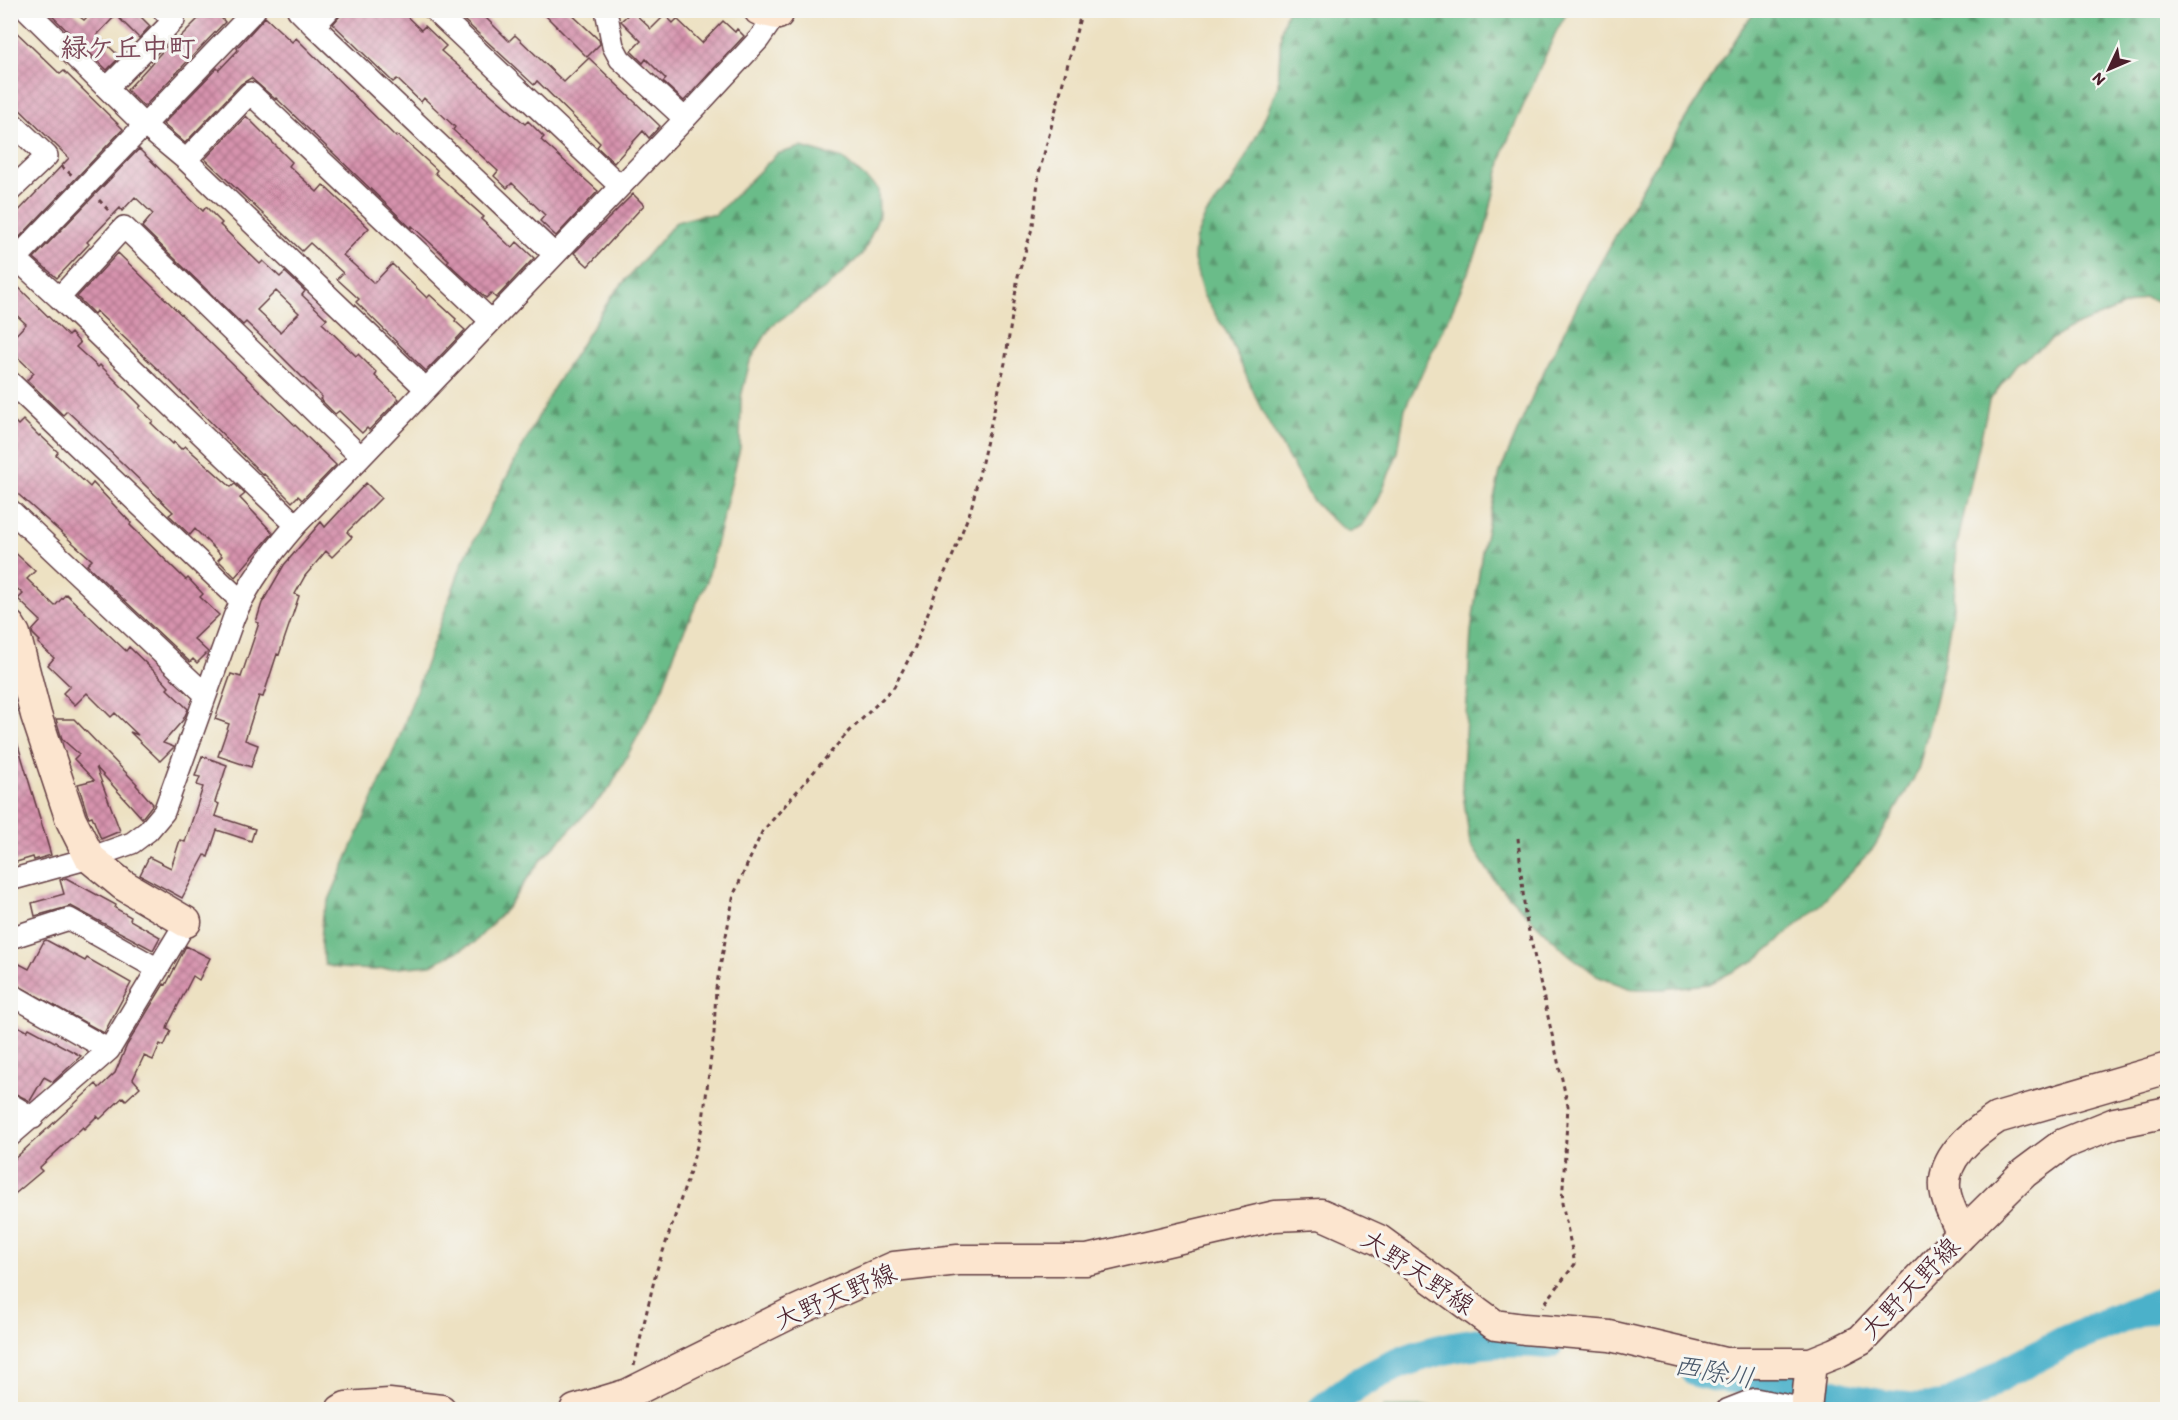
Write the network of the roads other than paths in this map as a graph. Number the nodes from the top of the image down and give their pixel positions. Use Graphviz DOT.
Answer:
graph roads {
  1 [pos="27,10"];
  2 [pos="163,10"];
  3 [pos="255,10"];
  4 [pos="298,10"];
  5 [pos="328,10"];
  6 [pos="434,10"];
  7 [pos="606,10"];
  8 [pos="772,12"];
  9 [pos="314,26"];
  10 [pos="108,87"];
  11 [pos="685,119"];
  12 [pos="10,121"];
  13 [pos="145,126"];
  14 [pos="186,160"];
  15 [pos="620,186"];
  16 [pos="10,191"];
  17 [pos="554,254"];
  18 [pos="13,259"];
  19 [pos="59,298"];
  20 [pos="491,321"];
  21 [pos="10,382"];
  22 [pos="426,389"];
  23 [pos="361,457"];
  24 [pos="10,510"];
  25 [pos="296,525"];
  26 [pos="241,601"];
  27 [pos="10,626"];
  28 [pos="206,695"];
  29 [pos="90,858"];
  30 [pos="10,880"];
  31 [pos="186,922"];
  32 [pos="10,938"];
  33 [pos="158,969"];
  34 [pos="10,994"];
  35 [pos="109,1050"];
  36 [pos="2168,1068"];
  37 [pos="10,1104"];
  38 [pos="2168,1112"];
  39 [pos="33,1118"];
  40 [pos="10,1136"];
  41 [pos="1962,1234"];
  42 [pos="1808,1391"];
  43 [pos="341,1410"];
  44 [pos="441,1410"];
  45 [pos="575,1410"];
  46 [pos="1727,1410"];
  1 -- 10 [label="street"];
  2 -- 10 [label="street"];
  3 -- 13 [label="street"];
  4 -- 9 [label="street"];
  5 -- 9 [label="street"];
  6 -- 15 [label="street"];
  7 -- 11 [label="street"];
  8 -- 11 [label="street"];
  9 -- 17 [label="street"];
  10 -- 13 [label="street"];
  11 -- 15 [label="street"];
  12 -- 16 [label="street"];
  13 -- 14 [label="street"];
  13 -- 18 [label="street"];
  14 -- 20 [label="street"];
  14 -- 22 [label="street"];
  15 -- 17 [label="street"];
  17 -- 20 [label="street"];
  18 -- 19 [label="street"];
  19 -- 23 [label="street"];
  19 -- 25 [label="street"];
  20 -- 22 [label="street"];
  21 -- 26 [label="street"];
  22 -- 23 [label="street"];
  23 -- 25 [label="street"];
  24 -- 28 [label="street"];
  25 -- 26 [label="street"];
  26 -- 28 [label="street"];
  27 -- 29 [label="main road"];
  28 -- 29 [label="street"];
  29 -- 30 [label="street"];
  29 -- 31 [label="main road"];
  31 -- 33 [label="street"];
  32 -- 33 [label="street"];
  33 -- 35 [label="street"];
  34 -- 35 [label="street"];
  35 -- 39 [label="street"];
  36 -- 41 [label="main road"];
  37 -- 39 [label="street"];
  38 -- 41 [label="main road, 大野天野線"];
  39 -- 40 [label="street"];
  41 -- 42 [label="main road, 大野天野線"];
  42 -- 45 [label="main road, 大野天野線"];
  42 -- 46 [label="street"];
  43 -- 44 [label="main road"];
}
